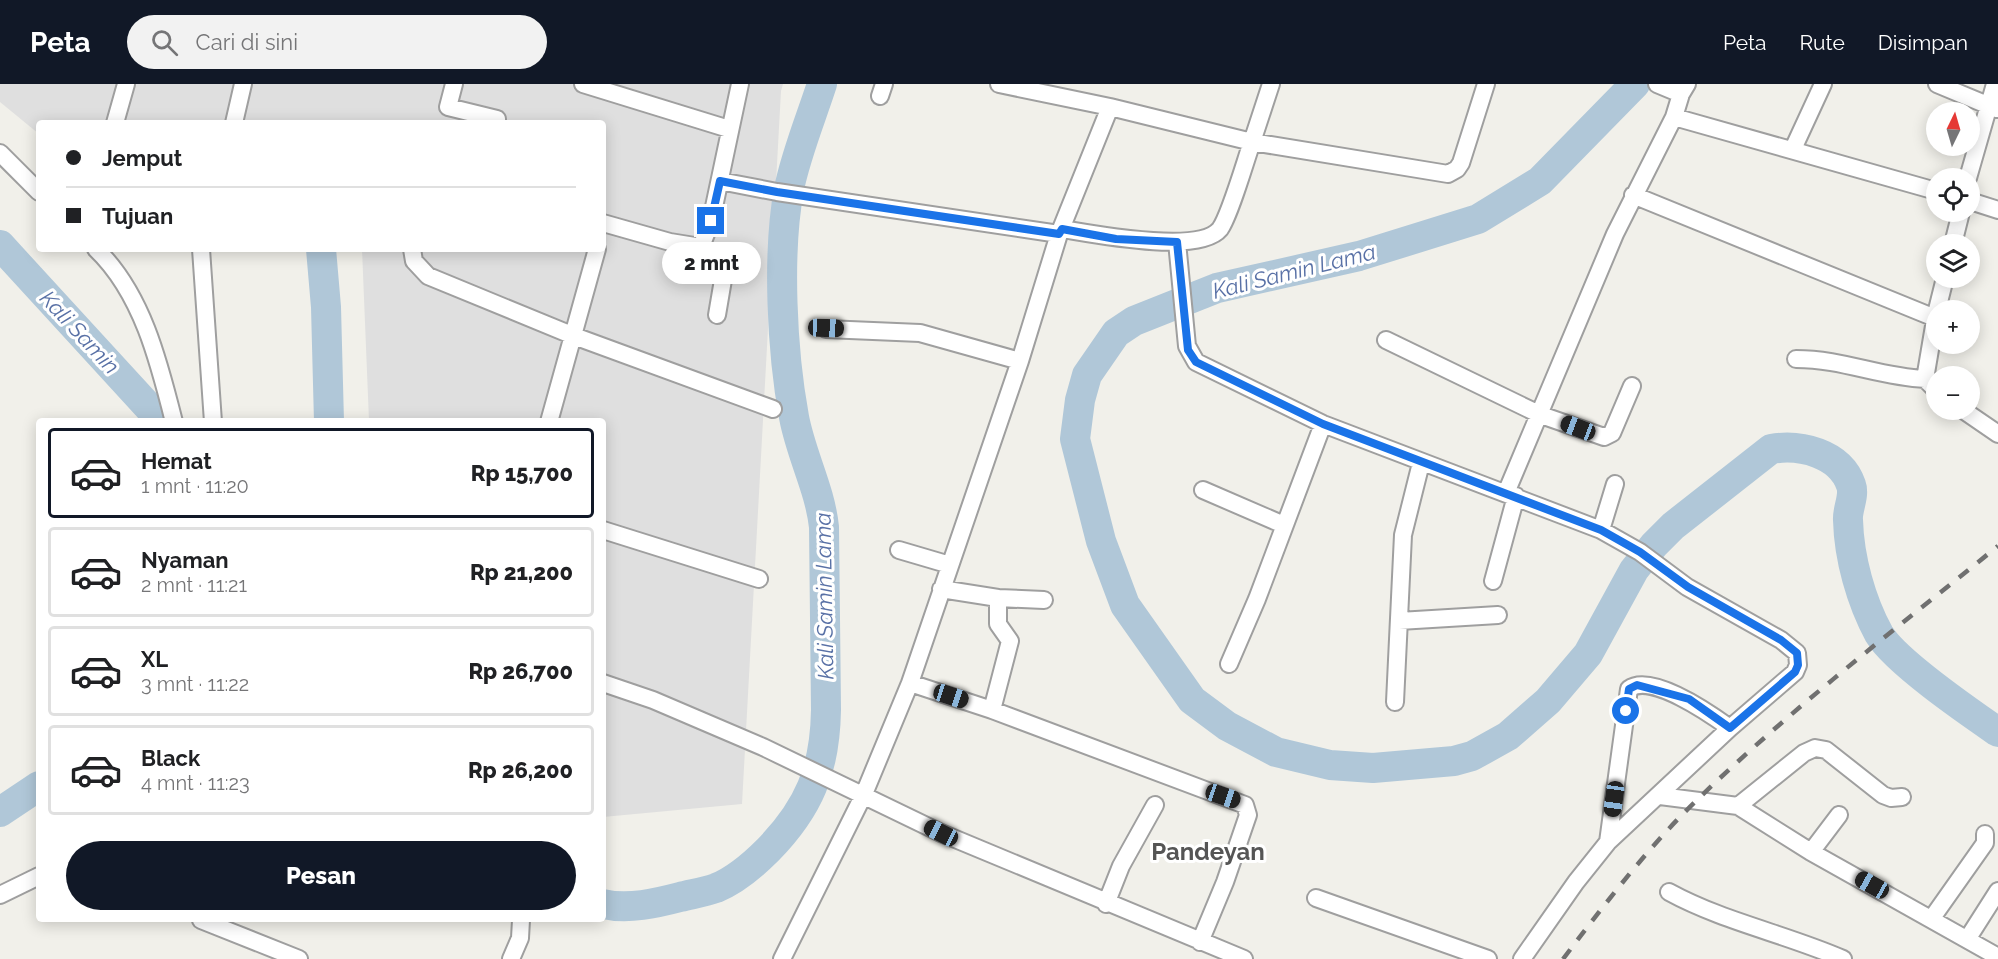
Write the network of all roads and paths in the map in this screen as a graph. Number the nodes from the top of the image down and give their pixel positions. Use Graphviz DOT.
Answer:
graph roads {
  1 [pos="126,84"];
  2 [pos="243,84"];
  3 [pos="454,84"];
  4 [pos="583,84"];
  5 [pos="740,84"];
  6 [pos="999,84"];
  7 [pos="1271,84"];
  8 [pos="1486,84"];
  9 [pos="1656,84"];
  10 [pos="1823,84"];
  11 [pos="1937,84"];
  12 [pos="1995,84"];
  13 [pos="1684,89"];
  14 [pos="1110,107"];
  15 [pos="1993,108"];
  16 [pos="445,115"];
  17 [pos="1674,117"];
  18 [pos="497,119"];
  19 [pos="116,120"];
  20 [pos="235,120"];
  21 [pos="729,129"];
  22 [pos="1252,142"];
  23 [pos="1793,149"];
  24 [pos="0,153"];
  25 [pos="1972,168"];
  26 [pos="720,181"];
  27 [pos="1926,188"];
  28 [pos="36,189"];
  29 [pos="1634,195"];
  30 [pos="1980,204"];
  31 [pos="1998,210"];
  32 [pos="606,226"];
  33 [pos="1060,232"];
  34 [pos="1177,242"];
  35 [pos="701,247"];
  36 [pos="99,252"];
  37 [pos="201,252"];
  38 [pos="412,252"];
  39 [pos="596,252"];
  40 [pos="1926,310"];
  41 [pos="717,315"];
  42 [pos="826,328"];
  43 [pos="574,336"];
  44 [pos="1386,340"];
  45 [pos="1796,359"];
  46 [pos="1020,361"];
  47 [pos="1926,384"];
  48 [pos="1632,386"];
  49 [pos="773,409"];
  50 [pos="1541,415"];
  51 [pos="173,418"];
  52 [pos="213,418"];
  53 [pos="550,418"];
  54 [pos="1978,420"];
  55 [pos="1323,424"];
  56 [pos="1998,434"];
  57 [pos="1421,463"];
  58 [pos="1615,484"];
  59 [pos="1203,490"];
  60 [pos="1511,494"];
  61 [pos="1284,525"];
  62 [pos="1601,530"];
  63 [pos="606,531"];
  64 [pos="899,550"];
  65 [pos="950,565"];
  66 [pos="759,579"];
  67 [pos="1492,581"];
  68 [pos="941,589"];
  69 [pos="998,598"];
  70 [pos="1044,600"];
  71 [pos="1498,615"];
  72 [pos="1399,621"];
  73 [pos="1229,664"];
  74 [pos="910,683"];
  75 [pos="606,684"];
  76 [pos="1395,702"];
  77 [pos="992,710"];
  78 [pos="1730,728"];
  79 [pos="864,794"];
  80 [pos="1660,796"];
  81 [pos="1902,797"];
  82 [pos="1155,805"];
  83 [pos="1738,806"];
  84 [pos="1839,815"];
  85 [pos="1985,834"];
  86 [pos="1608,842"];
  87 [pos="1811,852"];
  88 [pos="36,877"];
  89 [pos="1998,891"];
  90 [pos="1669,892"];
  91 [pos="0,895"];
  92 [pos="1316,898"];
  93 [pos="1106,904"];
  94 [pos="1932,918"];
  95 [pos="211,922"];
  96 [pos="520,922"];
  97 [pos="1968,938"];
  98 [pos="1200,942"];
  99 [pos="1998,957"];
  100 [pos="299,959"];
  101 [pos="511,959"];
  102 [pos="782,959"];
  103 [pos="1244,959"];
  104 [pos="1488,959"];
  105 [pos="1522,959"];
  106 [pos="1843,959"];
  1 -- 19 [label="street"];
  2 -- 20 [label="street"];
  3 -- 16 [label="street"];
  4 -- 21 [label="street"];
  5 -- 21 [label="street"];
  6 -- 14 [label="street"];
  7 -- 22 [label="street"];
  8 -- 22 [label="street"];
  9 -- 13 [label="street"];
  10 -- 23 [label="street"];
  11 -- 15 [label="street"];
  12 -- 15 [label="street"];
  13 -- 17 [label="street"];
  14 -- 22 [label="street"];
  14 -- 33 [label="street"];
  15 -- 25 [label="street"];
  16 -- 18 [label="street"];
  17 -- 23 [label="street"];
  17 -- 29 [label="street"];
  21 -- 26 [label="street"];
  22 -- 34 [label="street"];
  23 -- 27 [label="street"];
  24 -- 28 [label="street"];
  26 -- 33 [label="street"];
  26 -- 35 [label="street"];
  29 -- 40 [label="street"];
  29 -- 50 [label="street"];
  30 -- 31 [label="street"];
  32 -- 35 [label="street"];
  33 -- 34 [label="street"];
  33 -- 46 [label="street"];
  34 -- 55 [label="street"];
  35 -- 41 [label="street"];
  36 -- 51 [label="street"];
  37 -- 52 [label="street"];
  38 -- 43 [label="street"];
  39 -- 43 [label="street"];
  42 -- 46 [label="street"];
  43 -- 49 [label="street"];
  43 -- 53 [label="street"];
  44 -- 50 [label="street"];
  45 -- 47 [label="street"];
  46 -- 65 [label="street"];
  48 -- 50 [label="street"];
  50 -- 60 [label="street"];
  54 -- 56 [label="street"];
  55 -- 57 [label="street"];
  55 -- 61 [label="street"];
  57 -- 60 [label="street"];
  57 -- 72 [label="street"];
  58 -- 62 [label="street"];
  59 -- 61 [label="street"];
  60 -- 62 [label="street"];
  60 -- 67 [label="street"];
  61 -- 73 [label="street"];
  62 -- 78 [label="street"];
  63 -- 66 [label="street"];
  64 -- 65 [label="street"];
  65 -- 68 [label="street"];
  68 -- 69 [label="street"];
  68 -- 74 [label="street"];
  69 -- 70 [label="street"];
  69 -- 77 [label="street"];
  71 -- 72 [label="street"];
  72 -- 76 [label="street"];
  74 -- 77 [label="street"];
  74 -- 79 [label="street"];
  75 -- 79 [label="street"];
  77 -- 98 [label="street"];
  78 -- 80 [label="street"];
  78 -- 86 [label="street"];
  79 -- 93 [label="street"];
  79 -- 102 [label="street"];
  80 -- 83 [label="street"];
  80 -- 86 [label="street"];
  81 -- 83 [label="street"];
  82 -- 93 [label="street"];
  83 -- 87 [label="street"];
  84 -- 87 [label="street"];
  85 -- 94 [label="street"];
  86 -- 105 [label="street"];
  87 -- 94 [label="street"];
  88 -- 91 [label="street"];
  89 -- 97 [label="street"];
  90 -- 106 [label="street"];
  92 -- 104 [label="street"];
  93 -- 98 [label="street"];
  94 -- 97 [label="street"];
  95 -- 100 [label="street"];
  96 -- 101 [label="street"];
  97 -- 99 [label="street"];
  98 -- 103 [label="street"];
}
